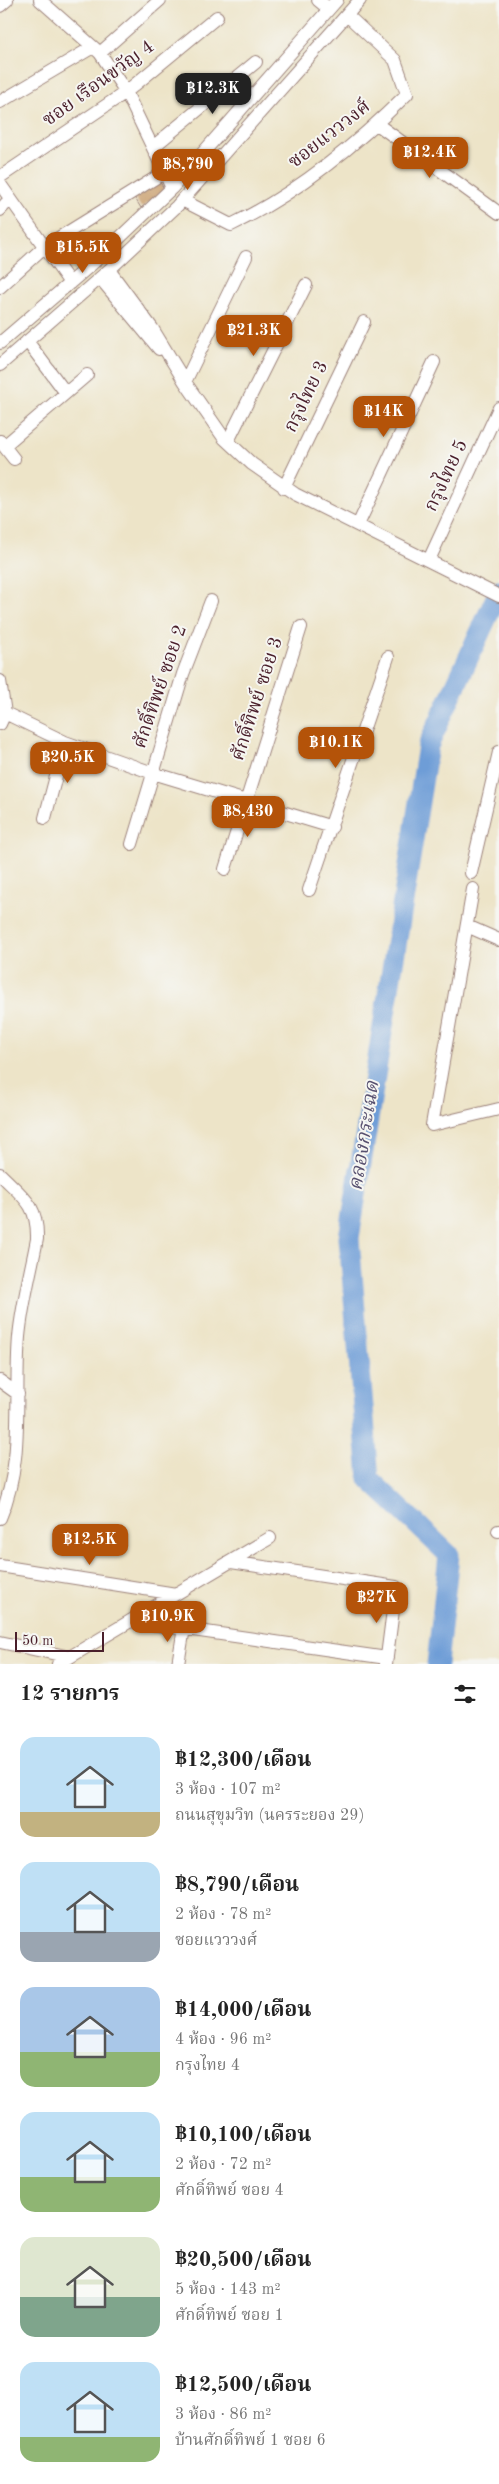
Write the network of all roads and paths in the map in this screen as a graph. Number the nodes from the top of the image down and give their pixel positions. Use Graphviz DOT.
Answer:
graph roads {
  1 [pos="7,0"];
  2 [pos="160,0"];
  3 [pos="318,0"];
  4 [pos="360,0"];
  5 [pos="44,1"];
  6 [pos="333,5"];
  7 [pos="0,6"];
  8 [pos="347,15"];
  9 [pos="217,17"];
  10 [pos="96,50"];
  11 [pos="256,62"];
  12 [pos="126,92"];
  13 [pos="0,102"];
  14 [pos="377,124"];
  15 [pos="152,147"];
  16 [pos="165,172"];
  17 [pos="0,177"];
  18 [pos="0,184"];
  19 [pos="172,188"];
  20 [pos="10,199"];
  21 [pos="182,200"];
  22 [pos="0,210"];
  23 [pos="499,213"];
  24 [pos="44,247"];
  25 [pos="246,257"];
  26 [pos="104,274"];
  27 [pos="70,283"];
  28 [pos="306,285"];
  29 [pos="0,287"];
  30 [pos="364,322"];
  31 [pos="1,339"];
  32 [pos="27,341"];
  33 [pos="434,362"];
  34 [pos="0,364"];
  35 [pos="87,375"];
  36 [pos="185,382"];
  37 [pos="66,393"];
  38 [pos="499,408"];
  39 [pos="228,441"];
  40 [pos="2,443"];
  41 [pos="14,460"];
  42 [pos="284,488"];
  43 [pos="358,525"];
  44 [pos="429,560"];
  45 [pos="499,596"];
  46 [pos="211,601"];
  47 [pos="301,627"];
  48 [pos="388,657"];
  49 [pos="0,682"];
  50 [pos="2,718"];
  51 [pos="65,742"];
  52 [pos="499,752"];
  53 [pos="153,773"];
  54 [pos="245,800"];
  55 [pos="45,818"];
  56 [pos="332,827"];
  57 [pos="132,844"];
  58 [pos="225,869"];
  59 [pos="470,872"];
  60 [pos="473,889"];
  61 [pos="309,890"];
  62 [pos="467,926"];
  63 [pos="499,940"];
  64 [pos="499,1109"];
  65 [pos="0,1174"];
  66 [pos="0,1381"];
  67 [pos="18,1394"];
  68 [pos="5,1476"];
  69 [pos="0,1518"];
  70 [pos="270,1538"];
  71 [pos="231,1562"];
  72 [pos="0,1566"];
  73 [pos="176,1594"];
  74 [pos="130,1621"];
  75 [pos="184,1628"];
  76 [pos="0,1642"];
  77 [pos="70,1657"];
  78 [pos="386,1661"];
  79 [pos="58,1664"];
  80 [pos="178,1664"];
  1 -- 7 [label="street"];
  2 -- 10 [label="street"];
  3 -- 6 [label="street"];
  4 -- 8 [label="street"];
  5 -- 10 [label="street"];
  6 -- 19 [label="street"];
  8 -- 14 [label="street, ซอยแวววงศ์"];
  8 -- 21 [label="street"];
  9 -- 12 [label="street, ซอย เรือนขวัญ 4"];
  10 -- 12 [label="street"];
  10 -- 13 [label="street"];
  11 -- 15 [label="street"];
  12 -- 15 [label="street"];
  12 -- 17 [label="street, ซอย เรือนขวัญ 4"];
  14 -- 21 [label="street, ซอยแวววงศ์"];
  14 -- 23 [label="street"];
  15 -- 16 [label="street"];
  16 -- 19 [label="street"];
  16 -- 24 [label="street"];
  18 -- 20 [label="street"];
  19 -- 27 [label="street"];
  20 -- 22 [label="street"];
  20 -- 24 [label="street"];
  21 -- 26 [label="street"];
  24 -- 27 [label="street"];
  24 -- 29 [label="street"];
  25 -- 36 [label="street"];
  26 -- 32 [label="street"];
  26 -- 36 [label="street"];
  27 -- 31 [label="street"];
  28 -- 39 [label="street"];
  30 -- 42 [label="street, กรุงไทย 3"];
  32 -- 34 [label="street"];
  32 -- 37 [label="street"];
  33 -- 43 [label="street"];
  35 -- 37 [label="street"];
  36 -- 39 [label="street"];
  37 -- 40 [label="street"];
  38 -- 44 [label="street, กรุงไทย 5"];
  39 -- 42 [label="street"];
  40 -- 41 [label="street"];
  42 -- 43 [label="street"];
  43 -- 44 [label="street"];
  44 -- 45 [label="street"];
  46 -- 53 [label="street, ศักดิ์ทิพย์ ซอย 2"];
  47 -- 54 [label="street, ศักดิ์ทิพย์ ซอย 3"];
  48 -- 56 [label="street"];
  49 -- 50 [label="street"];
  50 -- 51 [label="street"];
  51 -- 53 [label="street"];
  51 -- 55 [label="street"];
  52 -- 59 [label="street"];
  53 -- 54 [label="street"];
  53 -- 57 [label="street, ศักดิ์ทิพย์ ซอย 2"];
  54 -- 56 [label="street"];
  54 -- 58 [label="street, ศักดิ์ทิพย์ ซอย 3"];
  56 -- 61 [label="street"];
  60 -- 62 [label="street"];
  62 -- 63 [label="street"];
  62 -- 64 [label="street"];
  65 -- 67 [label="street"];
  66 -- 67 [label="street"];
  67 -- 68 [label="street"];
  68 -- 69 [label="street"];
  70 -- 71 [label="street"];
  71 -- 73 [label="street"];
  71 -- 78 [label="street"];
  72 -- 73 [label="street"];
  73 -- 74 [label="street"];
  74 -- 75 [label="street"];
  74 -- 77 [label="street"];
  75 -- 78 [label="street"];
  75 -- 80 [label="street"];
  76 -- 77 [label="street"];
  77 -- 79 [label="street"];
}
